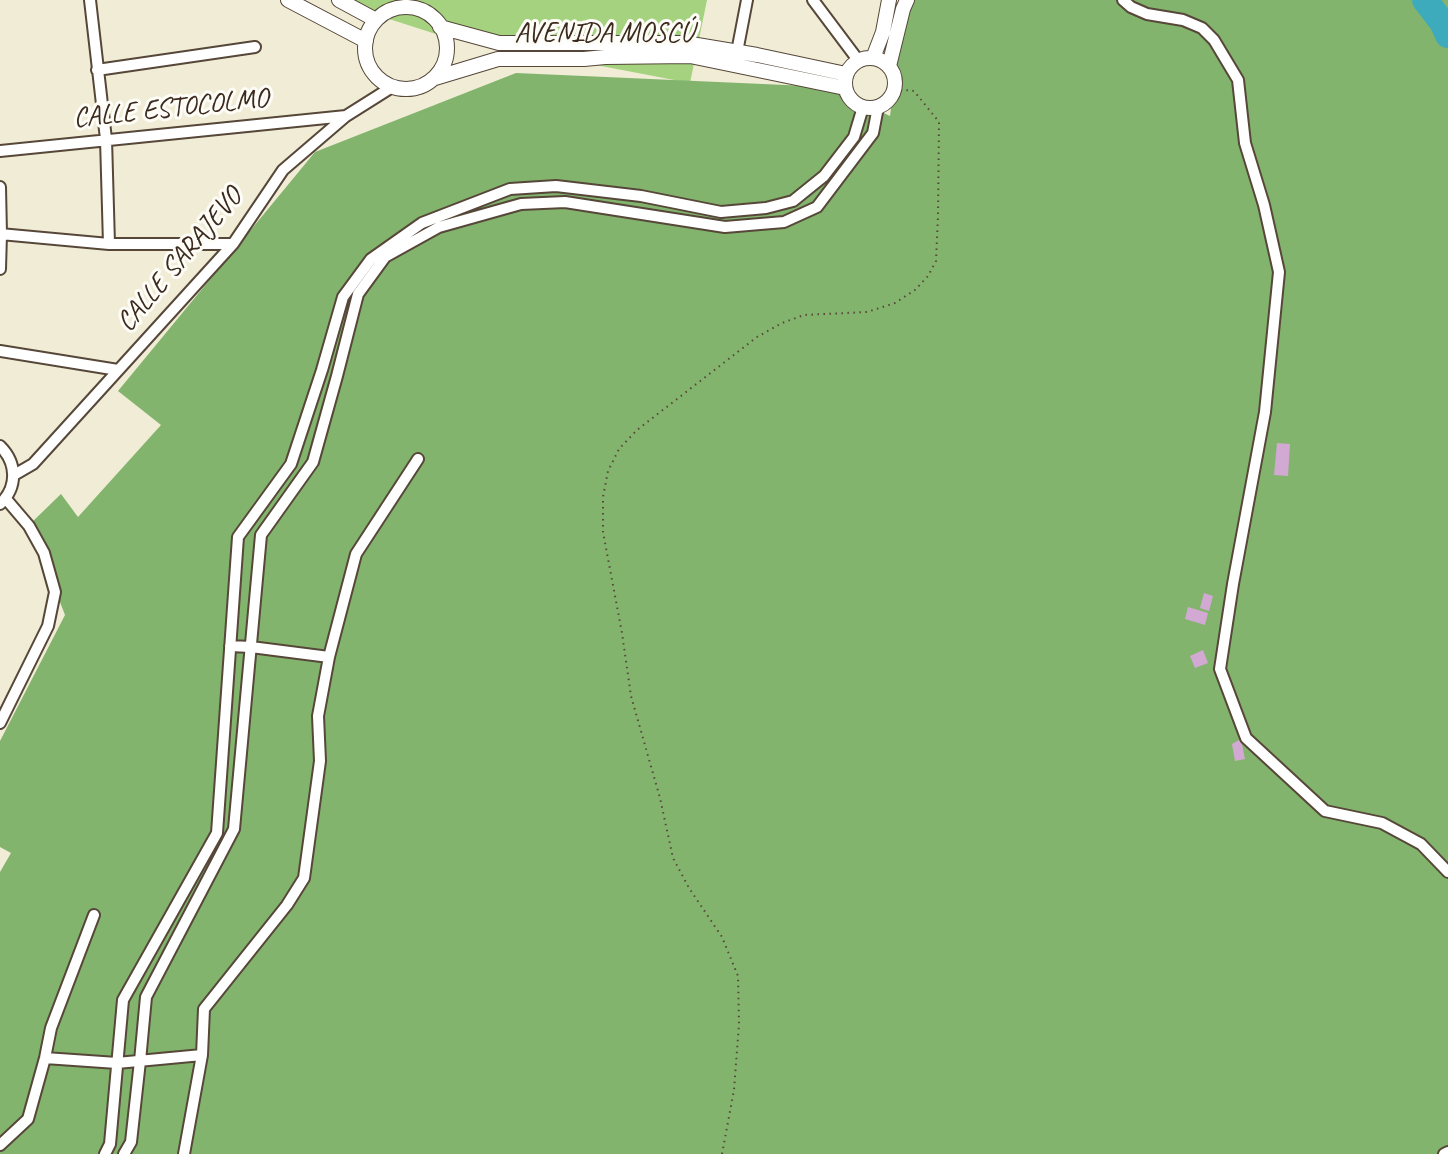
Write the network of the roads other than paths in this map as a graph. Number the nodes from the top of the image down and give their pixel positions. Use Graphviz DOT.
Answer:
graph roads {
  1 [pos="90,0"];
  2 [pos="288,0"];
  3 [pos="339,0"];
  4 [pos="747,0"];
  5 [pos="813,0"];
  6 [pos="889,0"];
  7 [pos="907,0"];
  8 [pos="1123,0"];
  9 [pos="376,20"];
  10 [pos="440,27"];
  11 [pos="366,42"];
  12 [pos="499,44"];
  13 [pos="255,47"];
  14 [pos="604,50"];
  15 [pos="737,52"];
  16 [pos="873,58"];
  17 [pos="498,59"];
  18 [pos="858,60"];
  19 [pos="889,66"];
  20 [pos="97,70"];
  21 [pos="435,78"];
  22 [pos="846,81"];
  23 [pos="392,87"];
  24 [pos="863,107"];
  25 [pos="878,107"];
  26 [pos="346,116"];
  27 [pos="106,139"];
  28 [pos="0,151"];
  29 [pos="556,186"];
  30 [pos="0,187"];
  31 [pos="554,203"];
  32 [pos="699,207"];
  33 [pos="695,222"];
  34 [pos="1,234"];
  35 [pos="109,244"];
  36 [pos="233,244"];
  37 [pos="0,269"];
  38 [pos="0,351"];
  39 [pos="326,356"];
  40 [pos="341,360"];
  41 [pos="118,370"];
  42 [pos="0,446"];
  43 [pos="418,459"];
  44 [pos="14,475"];
  45 [pos="3,502"];
  46 [pos="231,646"];
  47 [pos="251,647"];
  48 [pos="329,657"];
  49 [pos="0,723"];
  50 [pos="1448,872"];
  51 [pos="94,915"];
  52 [pos="202,1055"];
  53 [pos="45,1058"];
  54 [pos="140,1061"];
  55 [pos="117,1063"];
  56 [pos="0,1145"];
  57 [pos="1448,1152"];
  58 [pos="105,1154"];
  59 [pos="124,1154"];
  60 [pos="184,1154"];
  61 [pos="1444,1154"];
  1 -- 20 [label="street"];
  2 -- 11 [label="street"];
  3 -- 9 [label="street"];
  4 -- 15 [label="street"];
  5 -- 18 [label="street"];
  6 -- 16 [label="street"];
  7 -- 19 [label="street"];
  8 -- 50 [label="street"];
  9 -- 10 [label="street"];
  9 -- 11 [label="street"];
  10 -- 12 [label="street, AVENIDA MOSCÚ"];
  10 -- 21 [label="street"];
  11 -- 23 [label="street"];
  12 -- 14 [label="street, AVENIDA MOSCÚ"];
  12 -- 17 [label="street"];
  13 -- 20 [label="street"];
  14 -- 15 [label="street, AVENIDA MOSCÚ"];
  14 -- 17 [label="street, AVENIDA MOSCÚ"];
  14 -- 22 [label="street, AVENIDA MOSCÚ"];
  15 -- 22 [label="street, AVENIDA MOSCÚ"];
  16 -- 18 [label="street"];
  16 -- 19 [label="street"];
  17 -- 21 [label="street, AVENIDA MOSCÚ"];
  18 -- 22 [label="street"];
  19 -- 25 [label="street"];
  20 -- 27 [label="street"];
  21 -- 23 [label="street"];
  22 -- 24 [label="street"];
  23 -- 26 [label="street, CALLE SARAJEVO"];
  24 -- 25 [label="street"];
  24 -- 32 [label="street"];
  25 -- 33 [label="street"];
  26 -- 27 [label="street, CALLE ESTOCOLMO"];
  26 -- 36 [label="street, CALLE SARAJEVO"];
  27 -- 28 [label="street, CALLE ESTOCOLMO"];
  27 -- 35 [label="street"];
  29 -- 31 [label="street"];
  29 -- 32 [label="street"];
  29 -- 39 [label="street"];
  30 -- 34 [label="street"];
  31 -- 33 [label="street"];
  31 -- 40 [label="street"];
  32 -- 33 [label="street"];
  34 -- 35 [label="street"];
  34 -- 37 [label="street"];
  35 -- 36 [label="street"];
  36 -- 41 [label="street, CALLE SARAJEVO"];
  38 -- 41 [label="street"];
  39 -- 40 [label="street"];
  39 -- 46 [label="street"];
  40 -- 47 [label="street"];
  41 -- 44 [label="street, CALLE SARAJEVO"];
  42 -- 44 [label="street"];
  43 -- 48 [label="street"];
  44 -- 45 [label="street"];
  45 -- 49 [label="street"];
  46 -- 47 [label="street"];
  46 -- 55 [label="street"];
  47 -- 48 [label="street"];
  47 -- 54 [label="street"];
  48 -- 52 [label="street"];
  51 -- 53 [label="street"];
  52 -- 54 [label="street"];
  52 -- 60 [label="street"];
  53 -- 55 [label="street"];
  53 -- 56 [label="street"];
  54 -- 55 [label="street"];
  54 -- 59 [label="street"];
  55 -- 58 [label="street"];
  57 -- 61 [label="street"];
}
